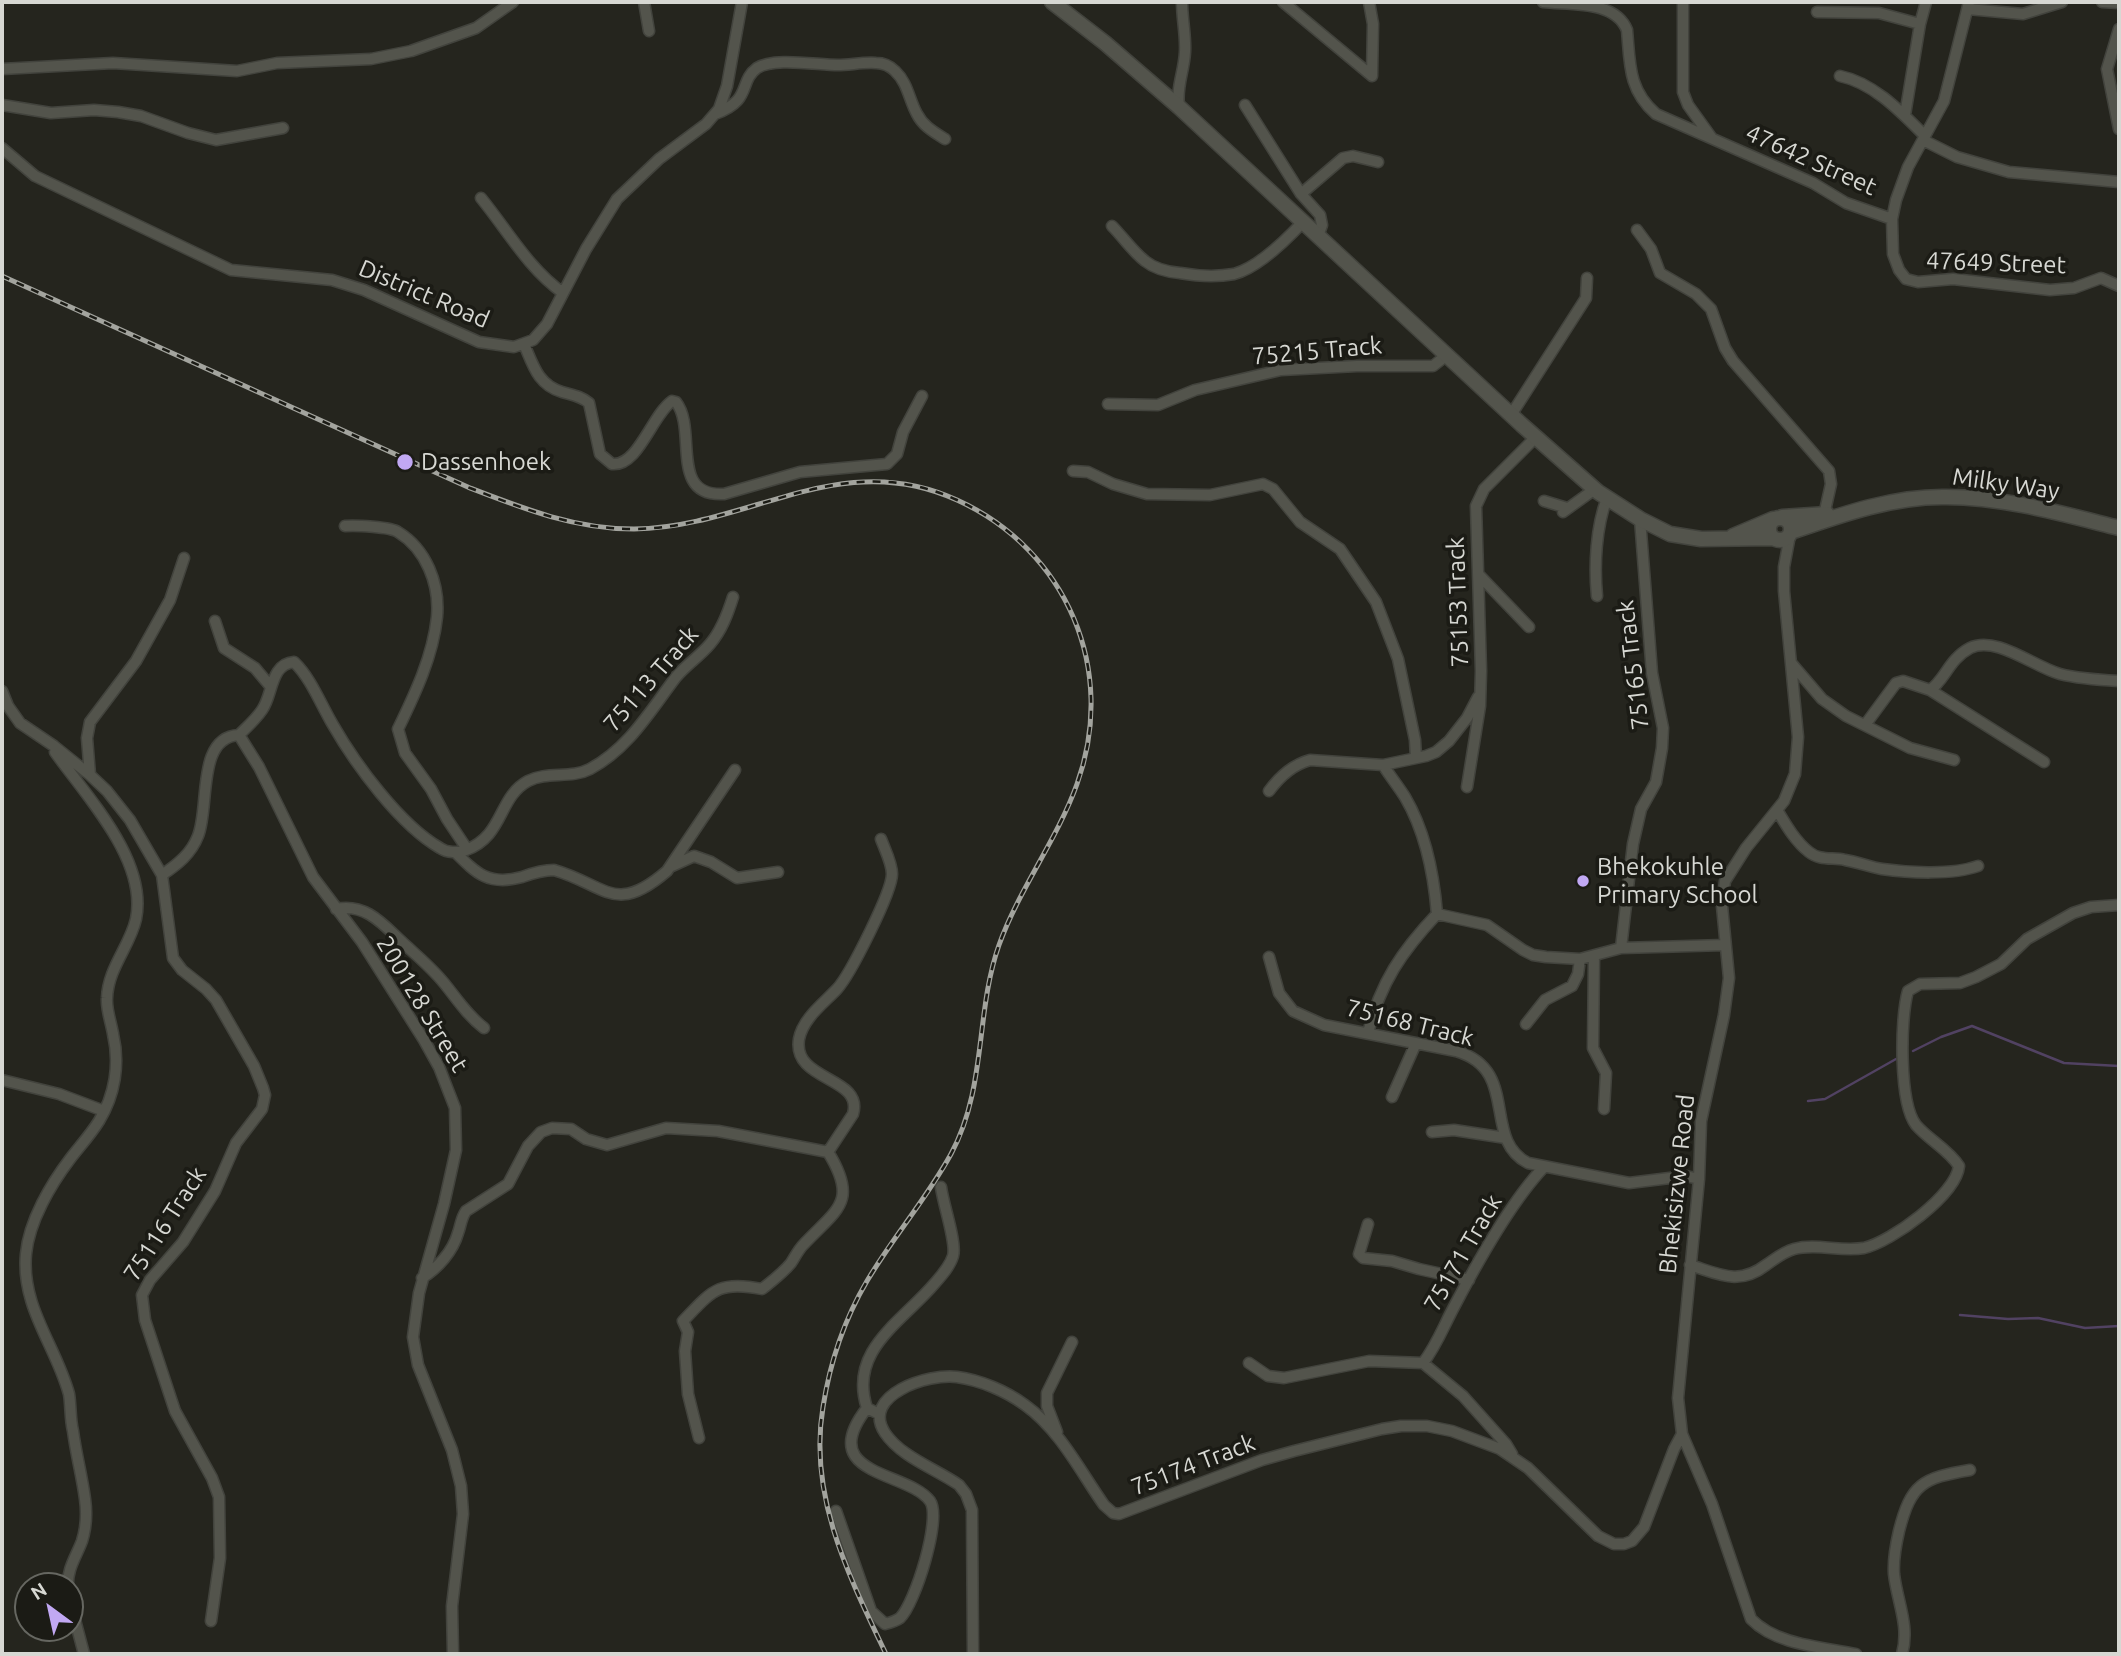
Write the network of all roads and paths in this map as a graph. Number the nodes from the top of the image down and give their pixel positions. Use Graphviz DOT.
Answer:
graph roads {
  1 [pos="513,2"];
  2 [pos="644,2"];
  3 [pos="742,2"];
  4 [pos="1052,2"];
  5 [pos="1182,2"];
  6 [pos="1283,2"];
  7 [pos="1369,2"];
  8 [pos="1543,2"];
  9 [pos="1683,2"];
  10 [pos="1926,2"];
  11 [pos="2062,2"];
  12 [pos="2102,2"];
  13 [pos="2119,4"];
  14 [pos="1968,5"];
  15 [pos="1817,12"];
  16 [pos="1920,24"];
  17 [pos="2119,29"];
  18 [pos="649,31"];
  19 [pos="2,69"];
  20 [pos="1840,76"];
  21 [pos="1245,105"];
  22 [pos="2,106"];
  23 [pos="1180,107"];
  24 [pos="715,114"];
  25 [pos="1905,115"];
  26 [pos="283,128"];
  27 [pos="2119,129"];
  28 [pos="1924,138"];
  29 [pos="945,139"];
  30 [pos="1712,139"];
  31 [pos="2,148"];
  32 [pos="1378,162"];
  33 [pos="2119,182"];
  34 [pos="1301,194"];
  35 [pos="481,198"];
  36 [pos="1892,219"];
  37 [pos="1303,222"];
  38 [pos="1112,226"];
  39 [pos="1637,230"];
  40 [pos="1318,236"];
  41 [pos="1587,278"];
  42 [pos="2119,286"];
  43 [pos="563,293"];
  44 [pos="524,344"];
  45 [pos="1447,355"];
  46 [pos="922,396"];
  47 [pos="1108,404"];
  48 [pos="1511,415"];
  49 [pos="1536,438"];
  50 [pos="1073,471"];
  51 [pos="1595,489"];
  52 [pos="1607,498"];
  53 [pos="1544,501"];
  54 [pos="1845,513"];
  55 [pos="1824,514"];
  56 [pos="1777,518"];
  57 [pos="1640,519"];
  58 [pos="345,526"];
  59 [pos="2119,528"];
  60 [pos="1782,536"];
  61 [pos="1729,538"];
  62 [pos="184,558"];
  63 [pos="1479,575"];
  64 [pos="1597,596"];
  65 [pos="733,597"];
  66 [pos="215,621"];
  67 [pos="1529,627"];
  68 [pos="1791,663"];
  69 [pos="2119,681"];
  70 [pos="271,687"];
  71 [pos="2,691"];
  72 [pos="1480,691"];
  73 [pos="1930,691"];
  74 [pos="1865,725"];
  75 [pos="239,735"];
  76 [pos="54,746"];
  77 [pos="1416,758"];
  78 [pos="1954,760"];
  79 [pos="2044,762"];
  80 [pos="1383,765"];
  81 [pos="735,770"];
  82 [pos="90,775"];
  83 [pos="1467,787"];
  84 [pos="1269,791"];
  85 [pos="1777,810"];
  86 [pos="881,839"];
  87 [pos="467,849"];
  88 [pos="455,852"];
  89 [pos="672,866"];
  90 [pos="1978,866"];
  91 [pos="778,872"];
  92 [pos="162,875"];
  93 [pos="2119,905"];
  94 [pos="336,909"];
  95 [pos="1437,915"];
  96 [pos="1725,945"];
  97 [pos="1621,948"];
  98 [pos="1269,957"];
  99 [pos="1594,957"];
  100 [pos="1580,959"];
  101 [pos="1526,1024"];
  102 [pos="484,1028"];
  103 [pos="1368,1033"];
  104 [pos="1416,1043"];
  105 [pos="2,1080"];
  106 [pos="1392,1097"];
  107 [pos="1604,1109"];
  108 [pos="104,1111"];
  109 [pos="1432,1132"];
  110 [pos="1506,1138"];
  111 [pos="828,1152"];
  112 [pos="1543,1168"];
  113 [pos="1699,1179"];
  114 [pos="941,1187"];
  115 [pos="1368,1224"];
  116 [pos="1690,1265"];
  117 [pos="422,1278"];
  118 [pos="1469,1280"];
  119 [pos="1072,1342"];
  120 [pos="1249,1363"];
  121 [pos="1423,1363"];
  122 [pos="867,1409"];
  123 [pos="879,1414"];
  124 [pos="1682,1434"];
  125 [pos="699,1438"];
  126 [pos="1059,1438"];
  127 [pos="1513,1457"];
  128 [pos="1970,1470"];
  129 [pos="836,1511"];
  130 [pos="68,1572"];
  131 [pos="211,1621"];
  132 [pos="453,1654"];
  133 [pos="974,1654"];
  134 [pos="1856,1654"];
  135 [pos="1902,1654"];
  1 -- 19 [label="street"];
  2 -- 18 [label="street"];
  3 -- 24 [label="street"];
  4 -- 23 [label="street, Milky Way"];
  5 -- 23 [label="street"];
  6 -- 7 [label="street"];
  8 -- 30 [label="street, 47642 Street"];
  9 -- 30 [label="street"];
  10 -- 16 [label="street"];
  11 -- 14 [label="street"];
  12 -- 13 [label="street"];
  14 -- 28 [label="street, 47649 Street"];
  15 -- 16 [label="street"];
  16 -- 25 [label="street"];
  17 -- 27 [label="street"];
  20 -- 25 [label="street"];
  21 -- 34 [label="street"];
  22 -- 26 [label="street"];
  23 -- 37 [label="street, Milky Way"];
  24 -- 29 [label="street"];
  24 -- 43 [label="street"];
  25 -- 28 [label="street"];
  28 -- 33 [label="street"];
  28 -- 36 [label="street, 47649 Street"];
  30 -- 36 [label="street, 47642 Street"];
  31 -- 44 [label="street, District Road"];
  32 -- 34 [label="street"];
  34 -- 40 [label="street"];
  35 -- 43 [label="street"];
  36 -- 42 [label="street, 47649 Street"];
  37 -- 38 [label="street"];
  37 -- 40 [label="street, Milky Way"];
  39 -- 55 [label="street"];
  40 -- 45 [label="street, Milky Way"];
  41 -- 48 [label="street"];
  43 -- 44 [label="street"];
  44 -- 46 [label="street"];
  45 -- 47 [label="street, 75215 Track"];
  45 -- 48 [label="street, Milky Way"];
  48 -- 49 [label="street, Milky Way"];
  49 -- 51 [label="street, Milky Way"];
  49 -- 63 [label="street, 75153 Track"];
  50 -- 77 [label="street"];
  51 -- 52 [label="street, Milky Way"];
  51 -- 53 [label="street"];
  52 -- 57 [label="street, Milky Way"];
  52 -- 64 [label="street"];
  54 -- 55 [label="street, Milky Way"];
  54 -- 59 [label="street, Milky Way"];
  54 -- 60 [label="street, Milky Way"];
  55 -- 56 [label="street, Milky Way"];
  56 -- 60 [label="street"];
  56 -- 60 [label="street"];
  56 -- 61 [label="street, Milky Way"];
  57 -- 61 [label="street, Milky Way"];
  57 -- 97 [label="street, 75165 Track"];
  58 -- 87 [label="street"];
  60 -- 61 [label="street, Milky Way"];
  60 -- 68 [label="street, Bhekisizwe Road"];
  62 -- 82 [label="street"];
  63 -- 67 [label="street"];
  63 -- 72 [label="street, 75153 Track"];
  65 -- 87 [label="street, 75113 Track"];
  66 -- 70 [label="street"];
  68 -- 74 [label="street"];
  68 -- 85 [label="street, Bhekisizwe Road"];
  69 -- 73 [label="street"];
  70 -- 75 [label="street"];
  70 -- 88 [label="street"];
  71 -- 76 [label="street"];
  72 -- 77 [label="street"];
  72 -- 83 [label="street, 75153 Track"];
  73 -- 74 [label="street"];
  73 -- 79 [label="street"];
  74 -- 78 [label="street"];
  75 -- 92 [label="street"];
  75 -- 94 [label="street, 200128 Street"];
  76 -- 82 [label="street"];
  76 -- 108 [label="street"];
  77 -- 80 [label="street"];
  80 -- 84 [label="street"];
  80 -- 95 [label="street"];
  81 -- 89 [label="street"];
  82 -- 92 [label="street"];
  85 -- 90 [label="street"];
  85 -- 96 [label="street, Bhekisizwe Road"];
  86 -- 111 [label="street"];
  87 -- 88 [label="street, 75113 Track"];
  88 -- 89 [label="street"];
  89 -- 91 [label="street"];
  92 -- 131 [label="street, 75116 Track"];
  93 -- 116 [label="street"];
  94 -- 102 [label="street"];
  94 -- 117 [label="street, 200128 Street"];
  95 -- 100 [label="street"];
  95 -- 103 [label="street"];
  96 -- 97 [label="street"];
  96 -- 113 [label="street, Bhekisizwe Road"];
  97 -- 99 [label="street"];
  98 -- 103 [label="street, 75168 Track"];
  99 -- 100 [label="street"];
  99 -- 107 [label="street"];
  100 -- 101 [label="street"];
  103 -- 104 [label="street, 75168 Track"];
  104 -- 106 [label="street"];
  104 -- 110 [label="street, 75168 Track"];
  105 -- 108 [label="street"];
  108 -- 130 [label="street"];
  109 -- 110 [label="street"];
  110 -- 112 [label="street, 75168 Track"];
  111 -- 117 [label="street"];
  111 -- 125 [label="street"];
  112 -- 113 [label="street, 75168 Track"];
  112 -- 118 [label="street, 75171 Track"];
  113 -- 116 [label="street, Bhekisizwe Road"];
  114 -- 122 [label="street"];
  115 -- 118 [label="street"];
  116 -- 124 [label="street, Bhekisizwe Road"];
  117 -- 132 [label="street, 200128 Street"];
  118 -- 121 [label="street, 75171 Track"];
  119 -- 126 [label="street"];
  120 -- 121 [label="street"];
  121 -- 127 [label="street"];
  122 -- 123 [label="street"];
  122 -- 129 [label="street"];
  123 -- 126 [label="street, 75174 Track"];
  123 -- 133 [label="street"];
  124 -- 127 [label="street, 75174 Track"];
  124 -- 134 [label="street, Bhekisizwe Road"];
  126 -- 127 [label="street, 75174 Track"];
  128 -- 135 [label="street"];
}
